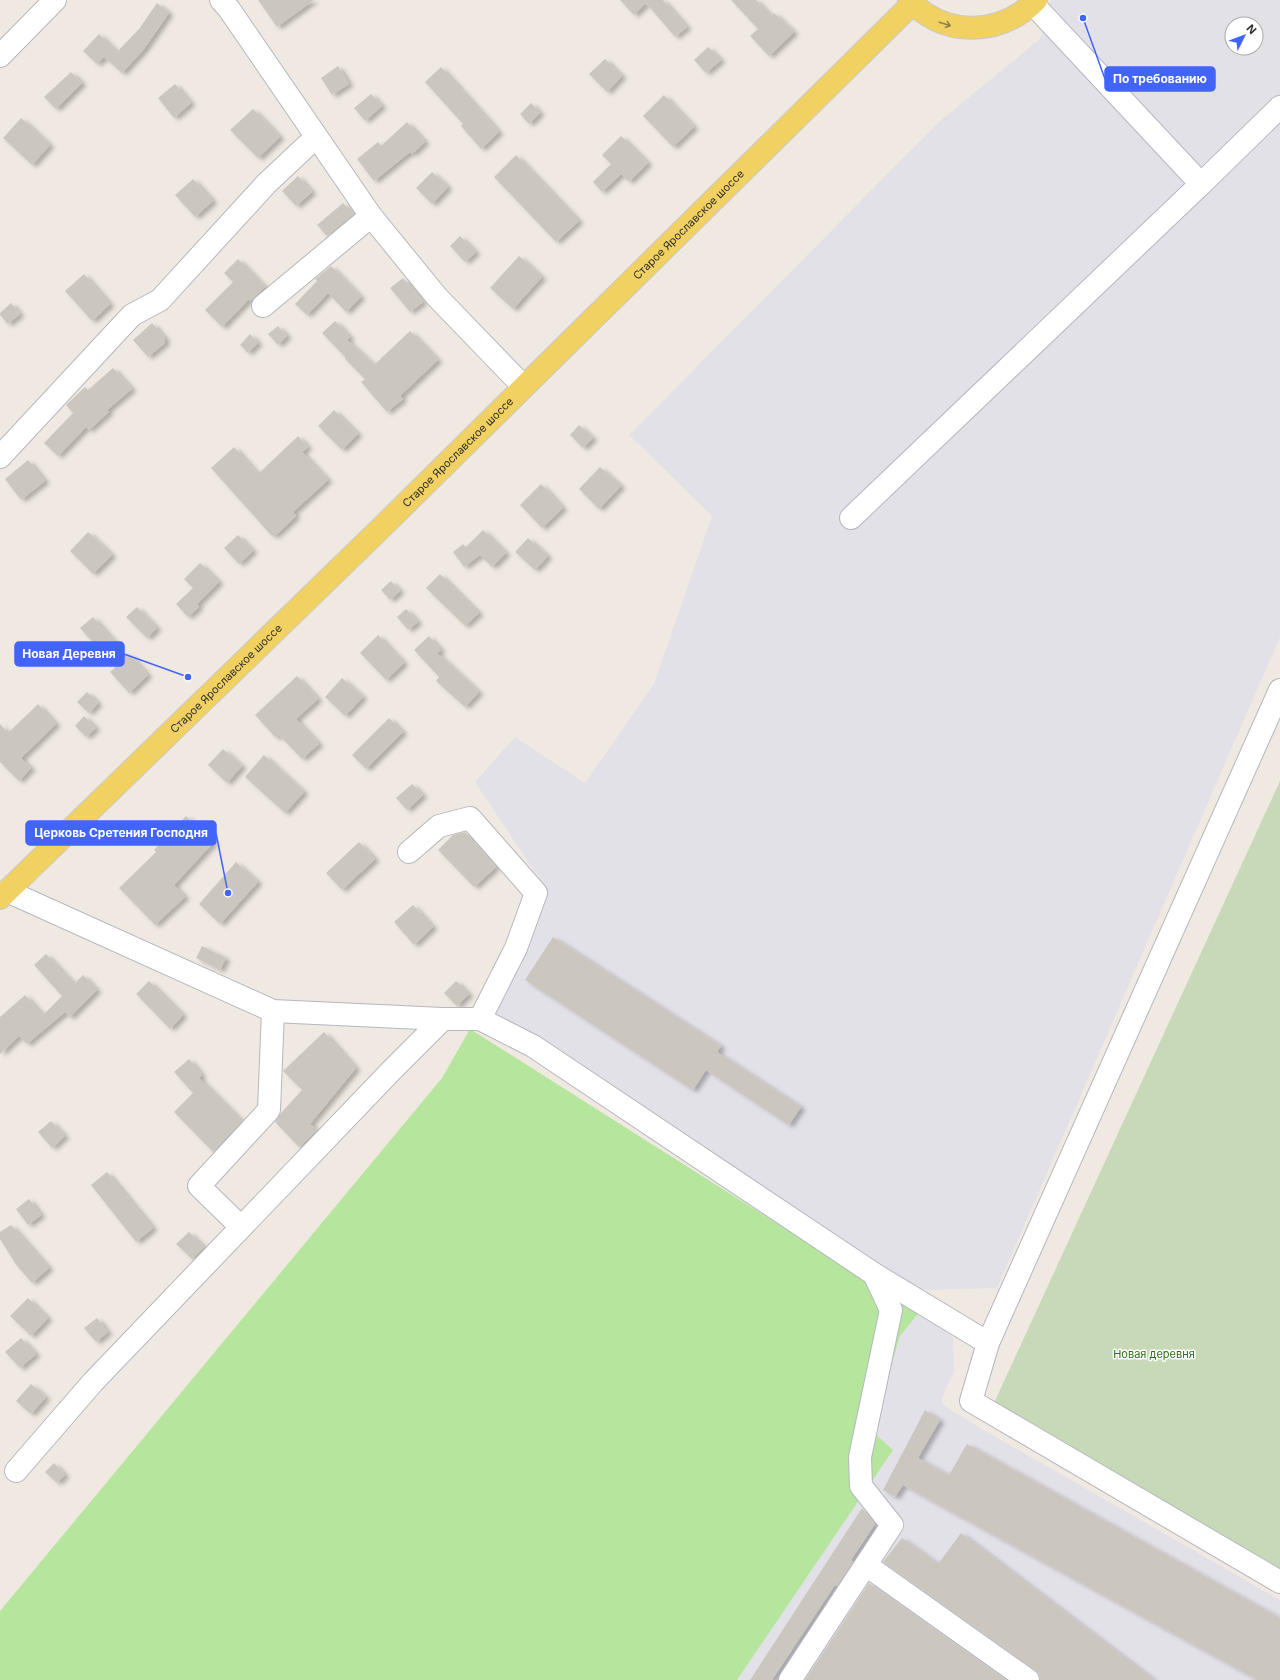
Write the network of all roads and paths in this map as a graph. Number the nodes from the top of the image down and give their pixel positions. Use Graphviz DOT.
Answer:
graph roads {
  1 [pos="56,0"];
  2 [pos="221,0"];
  3 [pos="910,2"];
  4 [pos="1034,2"];
  5 [pos="0,56"];
  6 [pos="1280,107"];
  7 [pos="316,137"];
  8 [pos="1201,184"];
  9 [pos="371,216"];
  10 [pos="263,306"];
  11 [pos="523,386"];
  12 [pos="0,457"];
  13 [pos="851,518"];
  14 [pos="1280,690"];
  15 [pos="409,852"];
  16 [pos="3,894"];
  17 [pos="273,1011"];
  18 [pos="443,1019"];
  19 [pos="480,1019"];
  20 [pos="241,1227"];
  21 [pos="874,1274"];
  22 [pos="988,1343"];
  23 [pos="16,1471"];
  24 [pos="866,1565"];
  25 [pos="1280,1582"];
  26 [pos="790,1680"];
  27 [pos="1028,1680"];
  1 -- 5 [label="street"];
  2 -- 7 [label="street"];
  3 -- 4 [label="main road, Старое Ярославское шоссе, one-way"];
  3 -- 11 [label="main road, Старое Ярославское шоссе"];
  4 -- 8 [label="street"];
  6 -- 8 [label="street"];
  7 -- 9 [label="street"];
  7 -- 12 [label="street"];
  8 -- 13 [label="street"];
  9 -- 10 [label="street"];
  9 -- 11 [label="street"];
  11 -- 16 [label="main road, Старое Ярославское шоссе"];
  14 -- 22 [label="street"];
  15 -- 19 [label="street"];
  16 -- 17 [label="street"];
  17 -- 18 [label="street"];
  17 -- 20 [label="street"];
  18 -- 19 [label="street"];
  18 -- 20 [label="street"];
  19 -- 21 [label="street"];
  20 -- 23 [label="street"];
  21 -- 22 [label="street"];
  21 -- 24 [label="street"];
  22 -- 25 [label="street"];
  24 -- 26 [label="street"];
  24 -- 27 [label="street"];
}
